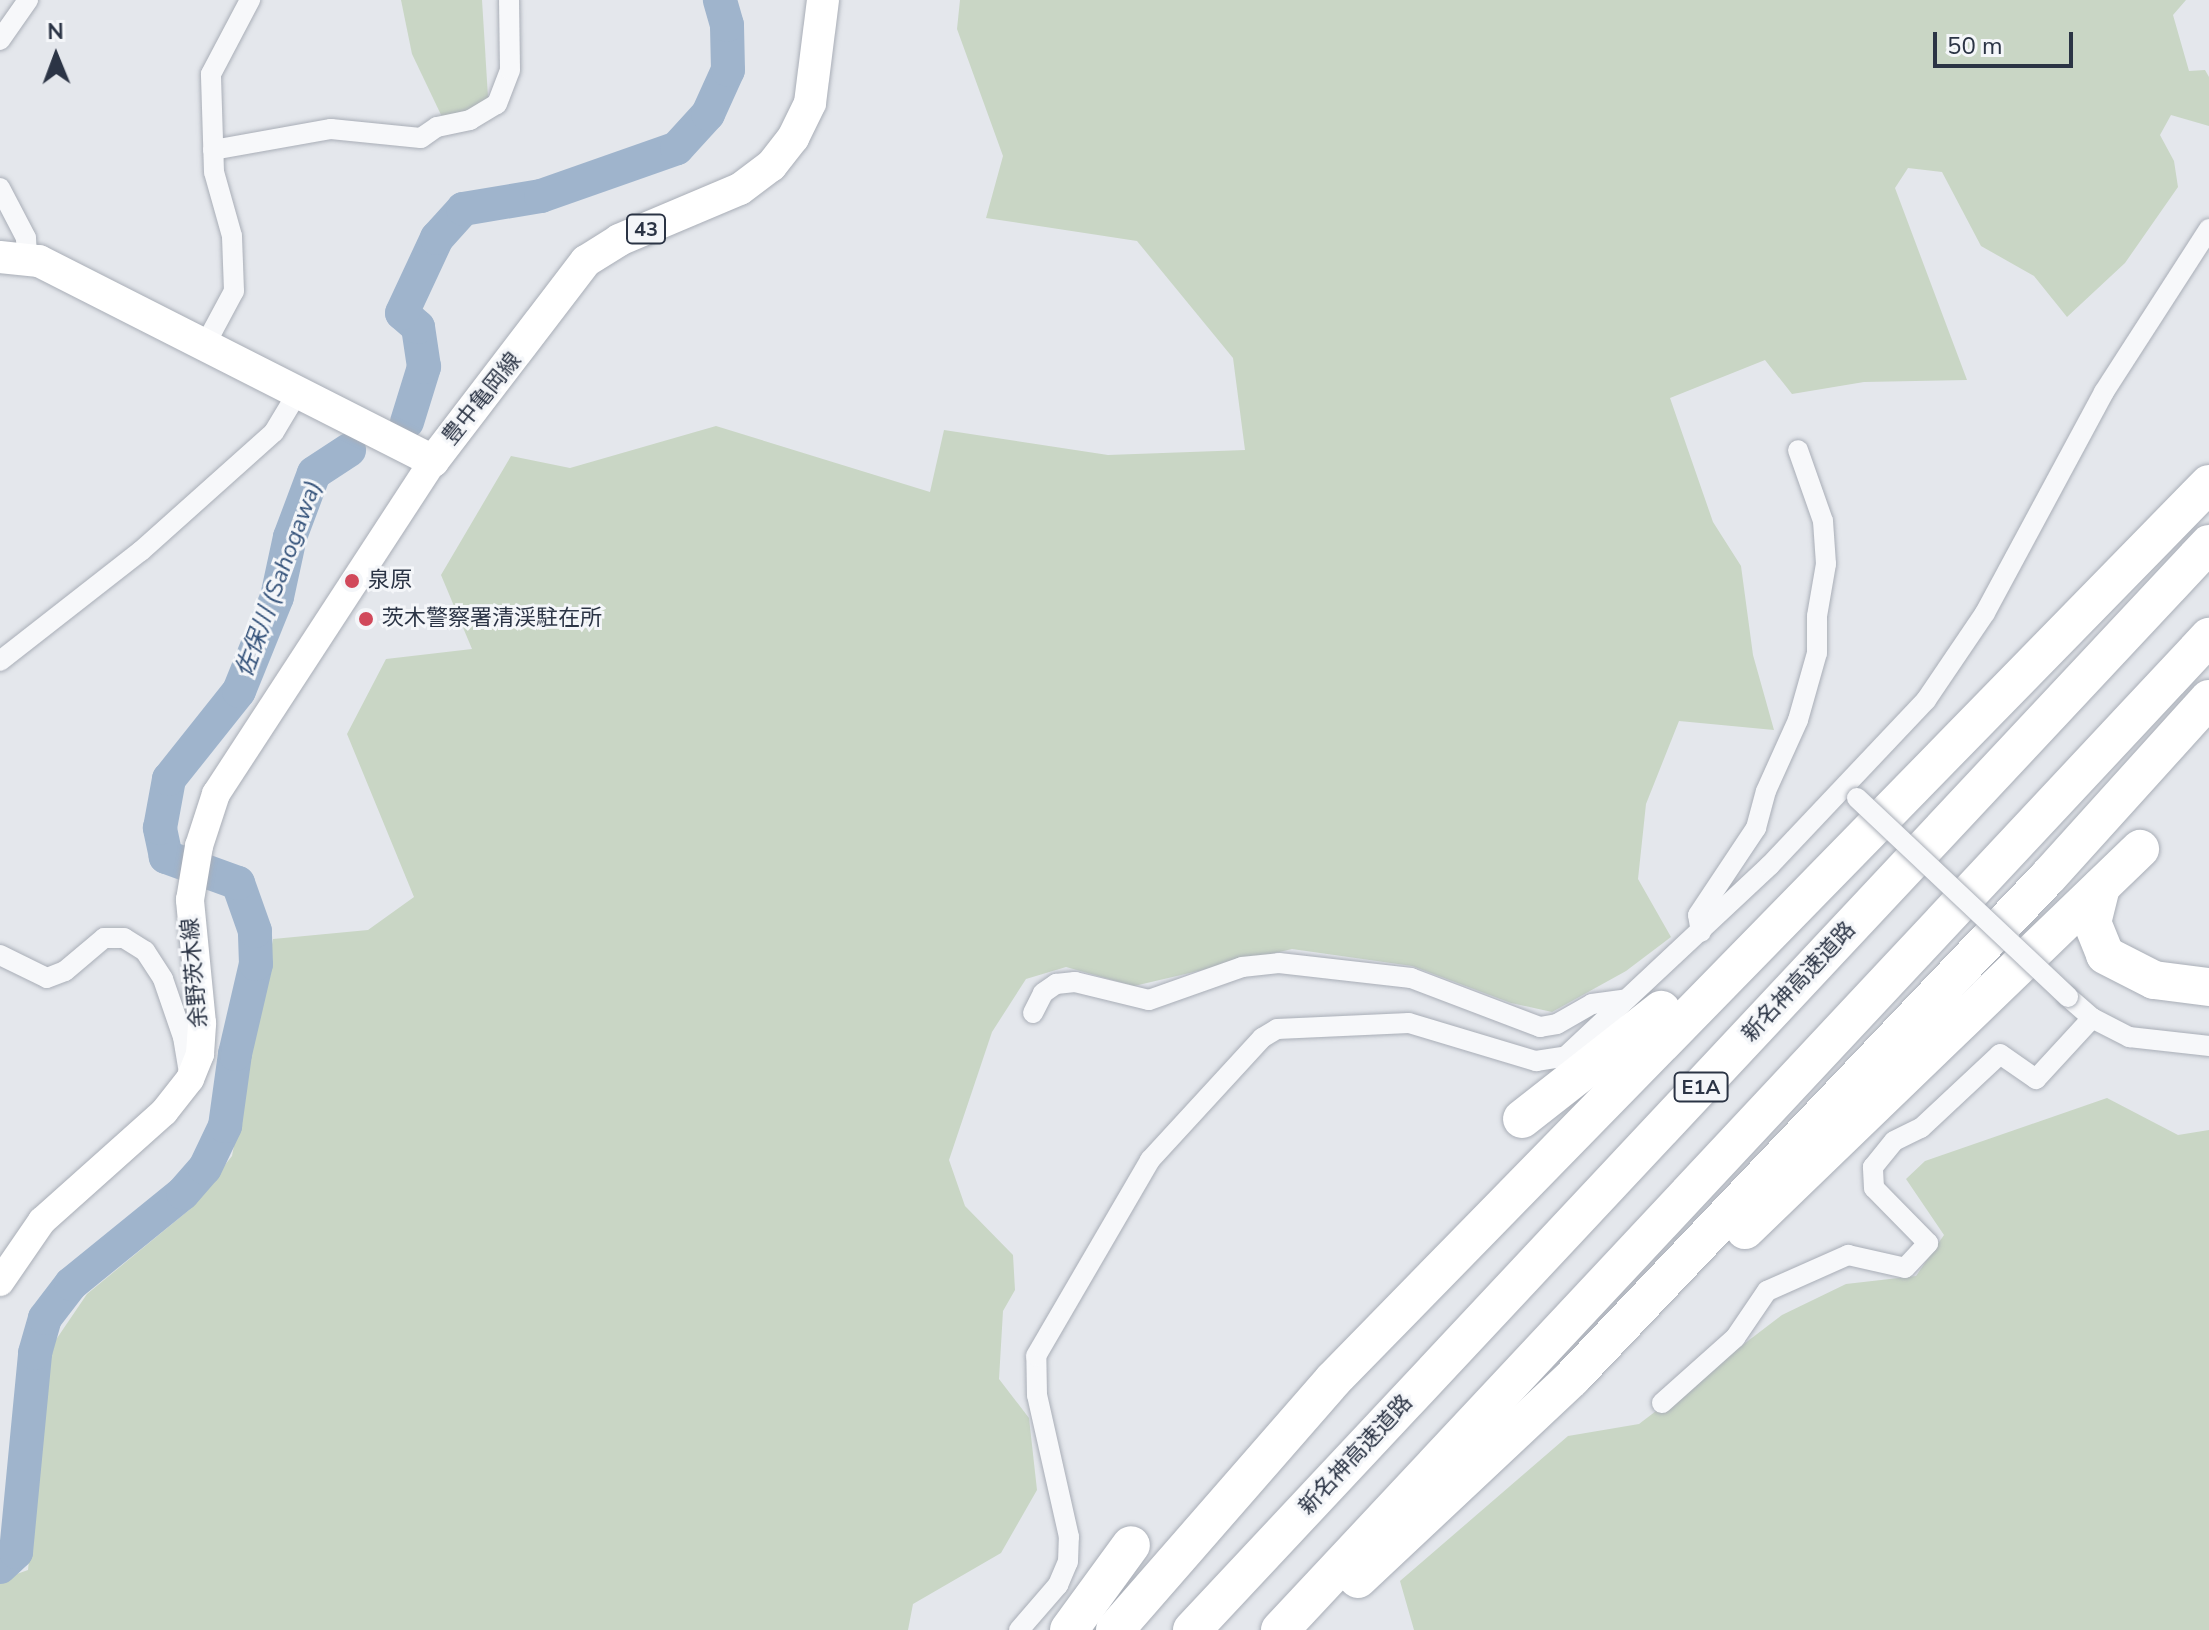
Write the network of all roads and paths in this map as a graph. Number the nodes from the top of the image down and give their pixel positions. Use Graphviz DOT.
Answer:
graph roads {
  1 [pos="28,0"];
  2 [pos="250,0"];
  3 [pos="509,0"];
  4 [pos="823,0"];
  5 [pos="0,40"];
  6 [pos="213,150"];
  7 [pos="0,188"];
  8 [pos="2209,229"];
  9 [pos="14,258"];
  10 [pos="205,345"];
  11 [pos="298,392"];
  12 [pos="1798,450"];
  13 [pos="433,461"];
  14 [pos="2209,461"];
  15 [pos="2209,484"];
  16 [pos="2209,544"];
  17 [pos="2133,562"];
  18 [pos="2209,637"];
  19 [pos="0,661"];
  20 [pos="2209,699"];
  21 [pos="1850,791"];
  22 [pos="2140,849"];
  23 [pos="1826,876"];
  24 [pos="2101,887"];
  25 [pos="1701,932"];
  26 [pos="0,955"];
  27 [pos="2209,987"];
  28 [pos="1622,1000"];
  29 [pos="1033,1013"];
  30 [pos="2092,1018"];
  31 [pos="2209,1046"];
  32 [pos="190,1079"];
  33 [pos="1522,1119"];
  34 [pos="0,1282"];
  35 [pos="1572,1378"];
  36 [pos="1662,1403"];
  37 [pos="1131,1545"];
  38 [pos="1019,1630"];
  39 [pos="1069,1630"];
  40 [pos="1115,1630"];
  41 [pos="1192,1630"];
  42 [pos="1280,1630"];
  43 [pos="1309,1630"];
  1 -- 5 [label="street"];
  2 -- 6 [label="street"];
  3 -- 6 [label="street"];
  4 -- 13 [label="main road, 豊中亀岡線 / 43"];
  6 -- 10 [label="street"];
  7 -- 9 [label="street"];
  8 -- 21 [label="street"];
  9 -- 10 [label="main road, 豊中亀岡線"];
  10 -- 11 [label="main road, 豊中亀岡線"];
  11 -- 13 [label="main road, 豊中亀岡線"];
  11 -- 19 [label="street"];
  12 -- 25 [label="street"];
  13 -- 32 [label="main road, 余野茨木線"];
  14 -- 17 [label="highway"];
  15 -- 17 [label="highway"];
  16 -- 41 [label="highway, 新名神高速道路 / E1A"];
  17 -- 23 [label="highway"];
  18 -- 42 [label="highway, E1A"];
  20 -- 35 [label="highway"];
  21 -- 25 [label="street"];
  21 -- 30 [label="street, bridge"];
  22 -- 24 [label="highway"];
  23 -- 33 [label="highway"];
  23 -- 40 [label="highway"];
  24 -- 27 [label="highway"];
  24 -- 35 [label="highway"];
  25 -- 28 [label="street"];
  26 -- 32 [label="street"];
  28 -- 29 [label="street"];
  28 -- 38 [label="street"];
  30 -- 31 [label="street"];
  30 -- 36 [label="street"];
  32 -- 34 [label="main road, 余野茨木線"];
  35 -- 43 [label="highway"];
  37 -- 39 [label="highway"];
}
